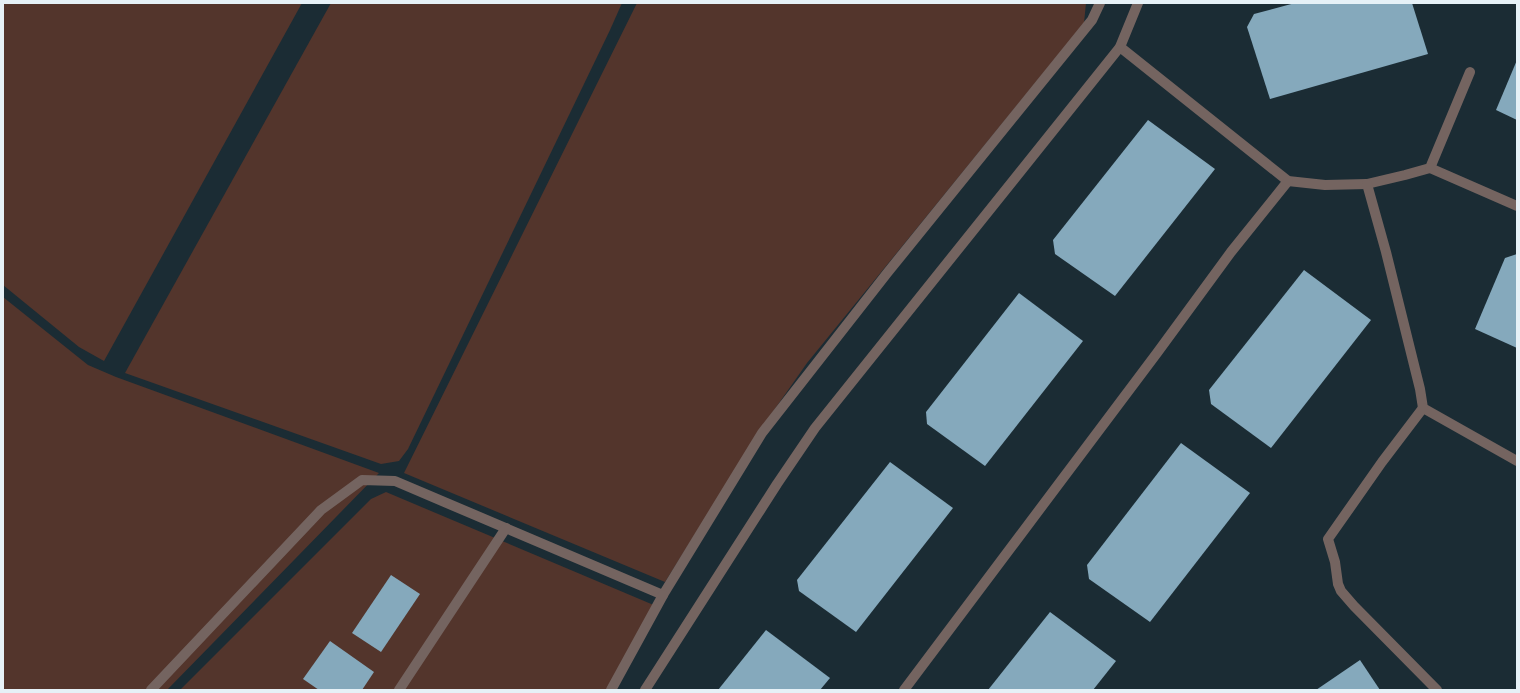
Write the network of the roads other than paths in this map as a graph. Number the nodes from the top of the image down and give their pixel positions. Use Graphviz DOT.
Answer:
graph roads {
  1 [pos="1100,3"];
  2 [pos="1138,3"];
  3 [pos="1120,47"];
  4 [pos="1470,72"];
  5 [pos="1430,168"];
  6 [pos="1288,181"];
  7 [pos="1367,184"];
  8 [pos="1517,206"];
  9 [pos="1423,408"];
  10 [pos="1517,461"];
  11 [pos="506,528"];
  12 [pos="663,595"];
  13 [pos="151,690"];
  14 [pos="399,690"];
  15 [pos="611,690"];
  16 [pos="645,690"];
  17 [pos="904,690"];
  18 [pos="1437,690"];
  1 -- 12 [label="lane"];
  2 -- 3 [label="lane"];
  3 -- 6 [label="lane"];
  3 -- 16 [label="lane"];
  4 -- 5 [label="lane"];
  5 -- 7 [label="lane"];
  5 -- 8 [label="lane"];
  6 -- 7 [label="lane"];
  6 -- 17 [label="lane"];
  7 -- 9 [label="lane"];
  9 -- 10 [label="lane"];
  9 -- 18 [label="lane"];
  11 -- 12 [label="lane"];
  11 -- 13 [label="lane"];
  11 -- 14 [label="lane"];
  12 -- 15 [label="lane"];
}
